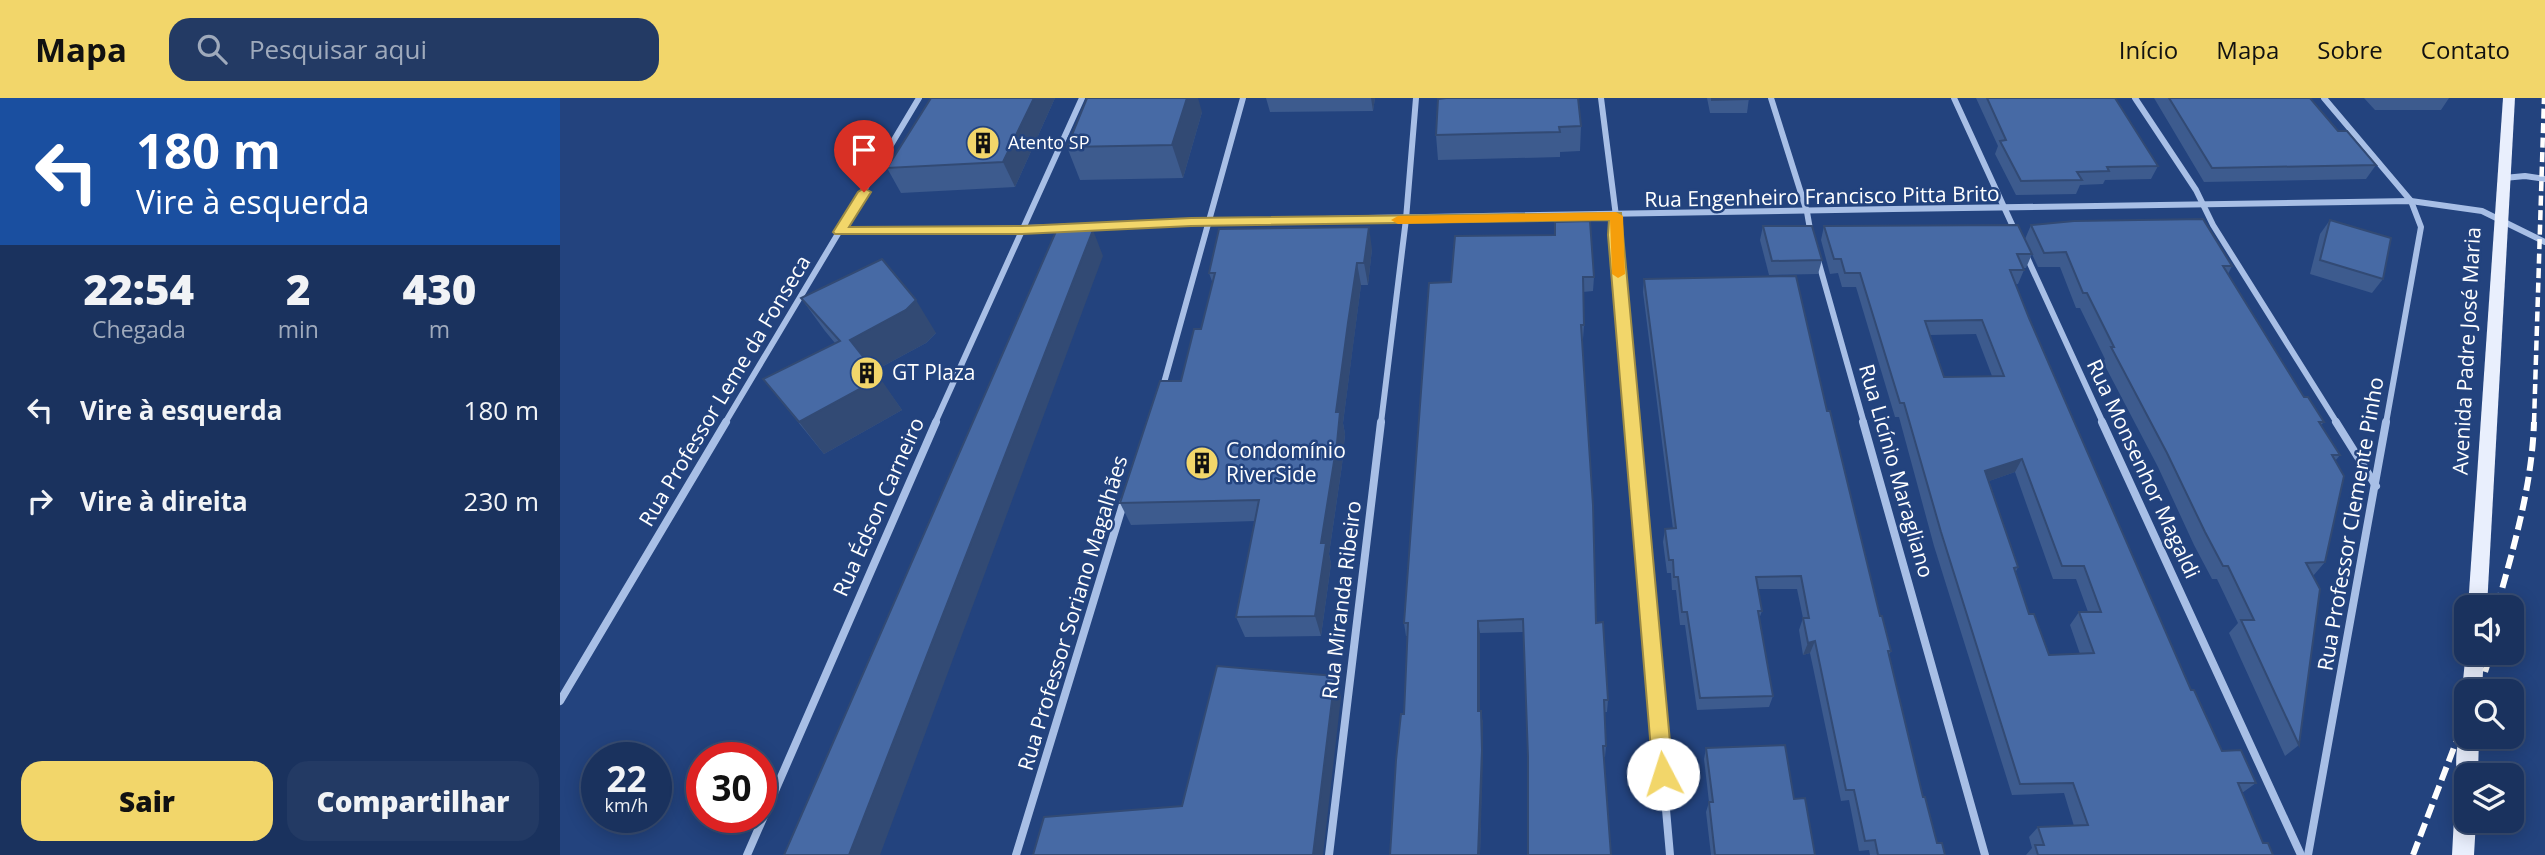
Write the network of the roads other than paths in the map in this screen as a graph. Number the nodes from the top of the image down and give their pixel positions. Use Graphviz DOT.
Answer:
graph roads {
  1 [pos="919,98"];
  2 [pos="1082,98"];
  3 [pos="1243,98"];
  4 [pos="1416,98"];
  5 [pos="1601,98"];
  6 [pos="1771,98"];
  7 [pos="1954,98"];
  8 [pos="2135,98"];
  9 [pos="2324,98"];
  10 [pos="2509,98"];
  11 [pos="2503,178"];
  12 [pos="2545,179"];
  13 [pos="2412,201"];
  14 [pos="2205,206"];
  15 [pos="2006,210"];
  16 [pos="1807,212"];
  17 [pos="1616,216"];
  18 [pos="2499,218"];
  19 [pos="1406,219"];
  20 [pos="1207,222"];
  21 [pos="1022,230"];
  22 [pos="839,232"];
  23 [pos="2545,242"];
  24 [pos="1159,403"];
  25 [pos="2376,486"];
  26 [pos="1128,491"];
  27 [pos="2478,595"];
  28 [pos="560,701"];
  29 [pos="2464,833"];
  30 [pos="747,855"];
  31 [pos="1016,855"];
  32 [pos="1329,855"];
  33 [pos="1671,855"];
  34 [pos="1985,855"];
  35 [pos="2301,855"];
  36 [pos="2308,855"];
  37 [pos="2463,855"];
  1 -- 22 [label="street, Rua Professor Leme da Fonseca"];
  2 -- 21 [label="street, Rua Édson Carneiro"];
  3 -- 20 [label="street"];
  4 -- 19 [label="street, Rua Miranda Ribeiro"];
  5 -- 17 [label="street"];
  6 -- 16 [label="street, Rua Licínio Maragliano"];
  7 -- 15 [label="street, Rua Monsenhor Magaldi"];
  8 -- 14 [label="street"];
  9 -- 13 [label="street"];
  10 -- 11 [label="main road, Avenida Padre José Maria"];
  11 -- 12 [label="street"];
  11 -- 18 [label="main road, Avenida Padre José Maria"];
  13 -- 14 [label="street, Rua Engenheiro Francisco Pitta Brito"];
  13 -- 18 [label="street, Rua Engenheiro Francisco Pitta Brito"];
  13 -- 25 [label="street, Rua Professor Clemente Pinho"];
  14 -- 15 [label="street, Rua Engenheiro Francisco Pitta Brito"];
  14 -- 25 [label="street"];
  15 -- 16 [label="street, Rua Engenheiro Francisco Pitta Brito"];
  15 -- 35 [label="street, Rua Monsenhor Magaldi"];
  16 -- 17 [label="street, Rua Engenheiro Francisco Pitta Brito"];
  16 -- 34 [label="street, Rua Licínio Maragliano"];
  17 -- 19 [label="street, Rua Engenheiro Francisco Pitta Brito"];
  17 -- 33 [label="street"];
  18 -- 23 [label="street, Rua Engenheiro Francisco Pitta Brito"];
  18 -- 27 [label="main road, Avenida Padre José Maria"];
  19 -- 20 [label="street, Rua Engenheiro Francisco Pitta Brito"];
  19 -- 32 [label="street, Rua Miranda Ribeiro"];
  20 -- 21 [label="street, Rua Engenheiro Francisco Pitta Brito"];
  20 -- 24 [label="street"];
  21 -- 22 [label="street, Rua Engenheiro Francisco Pitta Brito"];
  21 -- 30 [label="street, Rua Édson Carneiro"];
  22 -- 28 [label="street, Rua Professor Leme da Fonseca"];
  25 -- 36 [label="street, Rua Professor Clemente Pinho"];
  26 -- 31 [label="street, Rua Professor Soriano Magalhães"];
  29 -- 37 [label="main road"];
}
